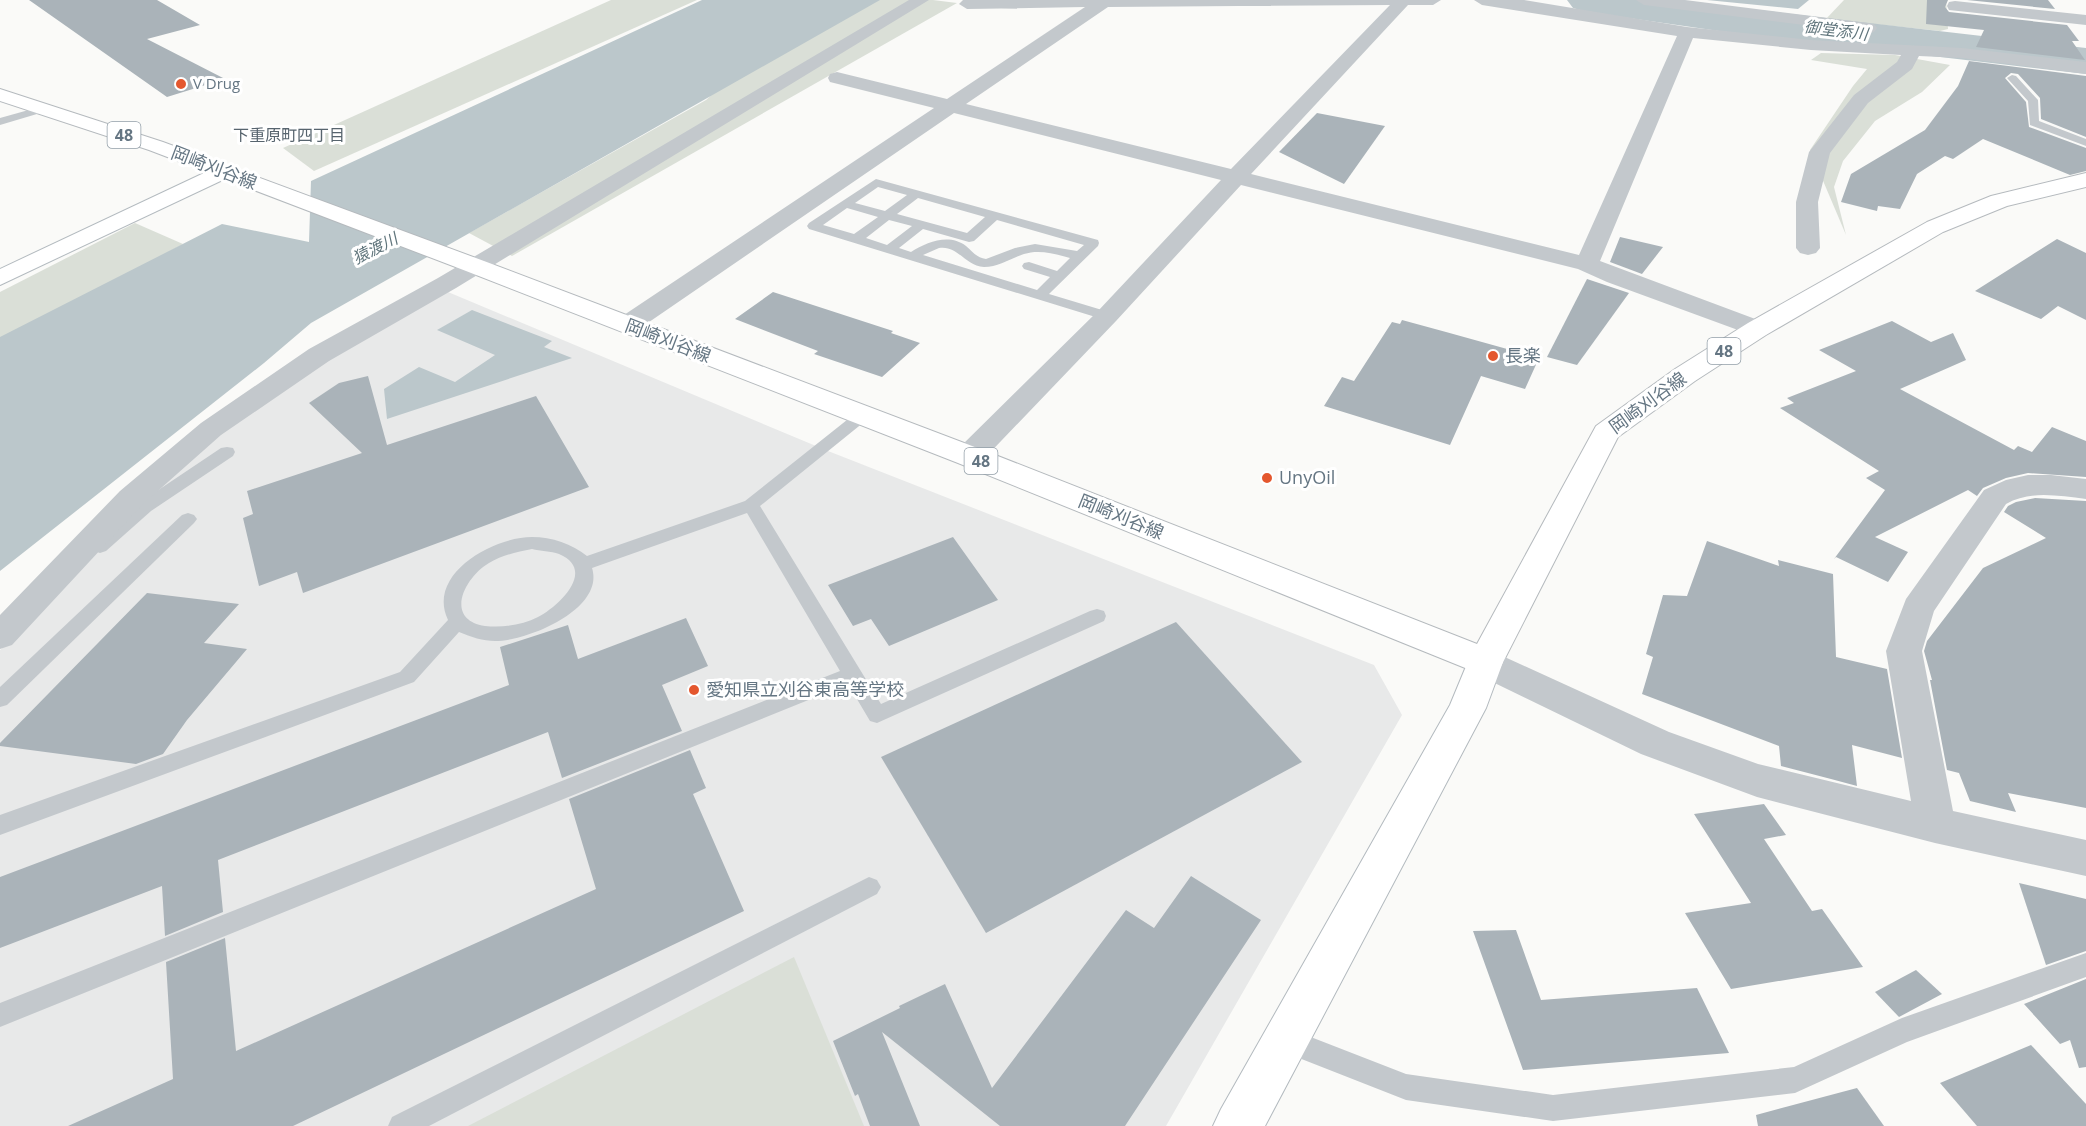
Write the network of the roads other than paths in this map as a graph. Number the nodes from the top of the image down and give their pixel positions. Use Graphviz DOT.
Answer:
graph roads {
  1 [pos="921,0"];
  2 [pos="1404,0"];
  3 [pos="1433,0"];
  4 [pos="1482,0"];
  5 [pos="1644,0"];
  6 [pos="1104,2"];
  7 [pos="1955,3"];
  8 [pos="967,4"];
  9 [pos="2086,20"];
  10 [pos="1883,30"];
  11 [pos="1687,32"];
  12 [pos="1957,39"];
  13 [pos="1910,41"];
  14 [pos="2086,55"];
  15 [pos="2086,68"];
  16 [pos="837,78"];
  17 [pos="2012,78"];
  18 [pos="0,95"];
  19 [pos="952,105"];
  20 [pos="44,109"];
  21 [pos="0,122"];
  22 [pos="2086,143"];
  23 [pos="221,172"];
  24 [pos="1236,177"];
  25 [pos="2086,180"];
  26 [pos="916,194"];
  27 [pos="846,204"];
  28 [pos="887,215"];
  29 [pos="994,216"];
  30 [pos="1019,223"];
  31 [pos="921,225"];
  32 [pos="1005,237"];
  33 [pos="856,239"];
  34 [pos="1808,248"];
  35 [pos="890,249"];
  36 [pos="913,256"];
  37 [pos="1079,256"];
  38 [pos="1587,264"];
  39 [pos="475,266"];
  40 [pos="1029,267"];
  41 [pos="1059,276"];
  42 [pos="0,278"];
  43 [pos="1040,295"];
  44 [pos="1107,316"];
  45 [pos="627,325"];
  46 [pos="1757,329"];
  47 [pos="863,415"];
  48 [pos="227,452"];
  49 [pos="969,456"];
  50 [pos="2086,489"];
  51 [pos="752,505"];
  52 [pos="188,519"];
  53 [pos="583,564"];
  54 [pos="1096,615"];
  55 [pos="458,621"];
  56 [pos="10,626"];
  57 [pos="1485,662"];
  58 [pos="853,674"];
  59 [pos="0,699"];
  60 [pos="0,825"];
  61 [pos="1935,825"];
  62 [pos="2086,858"];
  63 [pos="869,887"];
  64 [pos="2086,965"];
  65 [pos="0,1015"];
  66 [pos="1284,1040"];
  67 [pos="401,1126"];
  68 [pos="1238,1126"];
  1 -- 39 [label="street"];
  2 -- 3 [label="street"];
  2 -- 6 [label="street"];
  2 -- 24 [label="street"];
  4 -- 11 [label="street"];
  5 -- 10 [label="street"];
  6 -- 8 [label="street"];
  6 -- 19 [label="street"];
  7 -- 9 [label="street"];
  7 -- 12 [label="street"];
  11 -- 13 [label="street"];
  11 -- 38 [label="street"];
  12 -- 13 [label="street"];
  12 -- 14 [label="street"];
  12 -- 15 [label="street"];
  13 -- 34 [label="street"];
  16 -- 19 [label="street"];
  17 -- 22 [label="lane"];
  18 -- 20 [label="main road, 岡崎刈谷線 / 48"];
  19 -- 24 [label="street"];
  19 -- 45 [label="street"];
  20 -- 21 [label="lane"];
  20 -- 23 [label="main road, 岡崎刈谷線 / 48"];
  23 -- 39 [label="main road, 岡崎刈谷線 / 48"];
  23 -- 42 [label="main road"];
  24 -- 38 [label="street"];
  24 -- 44 [label="street"];
  25 -- 46 [label="main road, 岡崎刈谷線 / 48"];
  26 -- 27 [label="lane"];
  26 -- 28 [label="lane"];
  26 -- 29 [label="lane"];
  27 -- 28 [label="lane"];
  27 -- 33 [label="lane"];
  28 -- 31 [label="lane"];
  28 -- 33 [label="lane"];
  29 -- 30 [label="lane"];
  29 -- 31 [label="lane"];
  30 -- 32 [label="lane"];
  30 -- 37 [label="lane"];
  31 -- 35 [label="lane"];
  33 -- 35 [label="lane"];
  35 -- 36 [label="lane"];
  36 -- 37 [label="lane"];
  36 -- 43 [label="lane"];
  37 -- 41 [label="lane"];
  38 -- 46 [label="street"];
  39 -- 45 [label="main road, 岡崎刈谷線 / 48"];
  39 -- 56 [label="street"];
  40 -- 41 [label="lane"];
  41 -- 43 [label="lane"];
  43 -- 44 [label="lane"];
  44 -- 49 [label="street"];
  45 -- 47 [label="main road, 岡崎刈谷線 / 48"];
  46 -- 57 [label="main road, 岡崎刈谷線 / 48"];
  47 -- 49 [label="main road, 岡崎刈谷線 / 48"];
  47 -- 51 [label="lane"];
  48 -- 56 [label="lane"];
  49 -- 57 [label="main road, 岡崎刈谷線 / 48"];
  50 -- 61 [label="street"];
  51 -- 53 [label="lane"];
  51 -- 58 [label="lane"];
  52 -- 59 [label="lane"];
  53 -- 55 [label="lane"];
  53 -- 55 [label="lane"];
  54 -- 58 [label="lane"];
  55 -- 60 [label="lane"];
  57 -- 61 [label="street"];
  57 -- 66 [label="main road"];
  58 -- 65 [label="lane"];
  61 -- 62 [label="street"];
  63 -- 67 [label="lane"];
  64 -- 66 [label="lane"];
  66 -- 68 [label="main road"];
}
